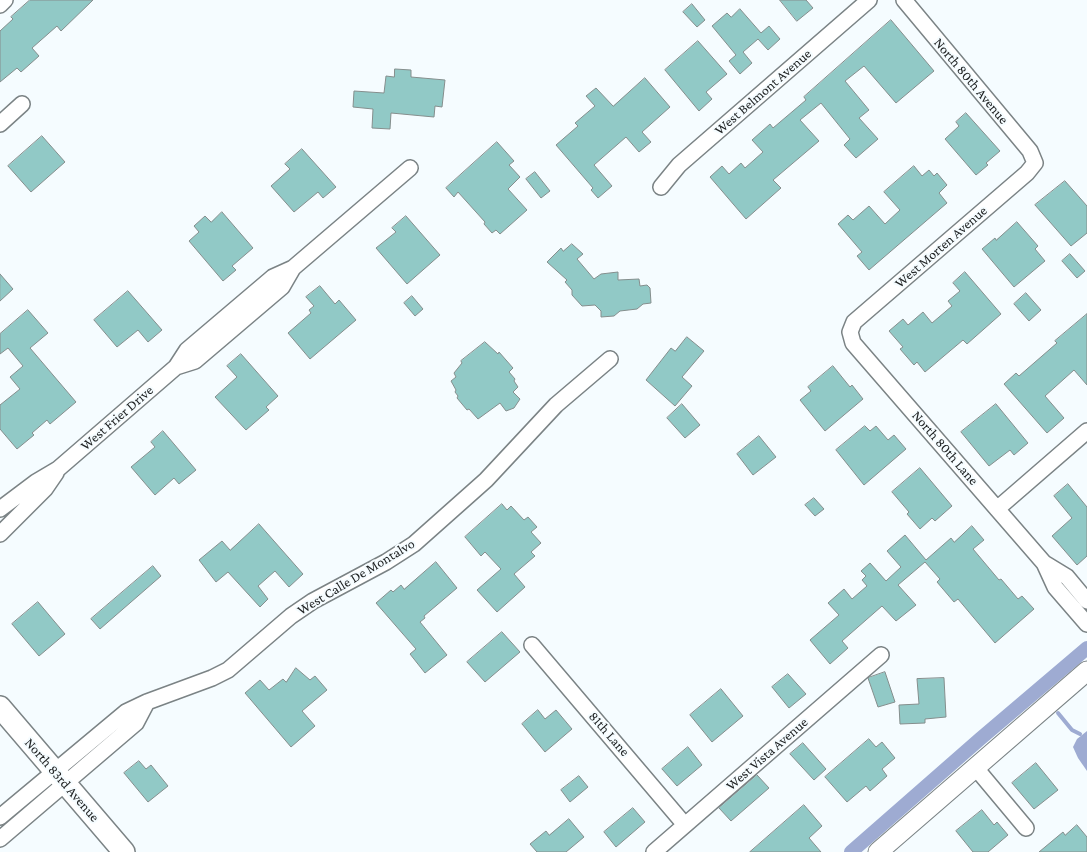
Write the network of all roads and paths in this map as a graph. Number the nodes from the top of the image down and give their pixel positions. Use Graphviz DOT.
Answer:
graph roads {
  1 [pos="5,0"];
  2 [pos="869,0"];
  3 [pos="904,0"];
  4 [pos="0,5"];
  5 [pos="22,104"];
  6 [pos="0,124"];
  7 [pos="1035,163"];
  8 [pos="410,168"];
  9 [pos="661,187"];
  10 [pos="850,332"];
  11 [pos="610,359"];
  12 [pos="1087,431"];
  13 [pos="58,469"];
  14 [pos="0,508"];
  15 [pos="997,509"];
  16 [pos="0,534"];
  17 [pos="1077,597"];
  18 [pos="1087,624"];
  19 [pos="532,645"];
  20 [pos="881,655"];
  21 [pos="1087,671"];
  22 [pos="0,707"];
  23 [pos="975,767"];
  24 [pos="60,778"];
  25 [pos="0,817"];
  26 [pos="685,825"];
  27 [pos="1026,828"];
  28 [pos="3,831"];
  29 [pos="124,852"];
  30 [pos="654,852"];
  31 [pos="878,852"];
  1 -- 4 [label="street"];
  2 -- 9 [label="street, West Belmont Avenue"];
  3 -- 7 [label="street, North 80th Avenue"];
  5 -- 6 [label="street"];
  7 -- 10 [label="street, West Morten Avenue"];
  8 -- 13 [label="street, West Frier Drive"];
  10 -- 15 [label="street, North 80th Lane"];
  11 -- 24 [label="street, West Calle De Montalvo"];
  12 -- 15 [label="street"];
  13 -- 14 [label="street, West Frier Drive"];
  13 -- 16 [label="street, West Frier Drive"];
  15 -- 17 [label="street, North 80th Lane"];
  17 -- 18 [label="street, North 80th Lane"];
  19 -- 26 [label="street, 81th Lane"];
  20 -- 26 [label="street, West Vista Avenue"];
  21 -- 23 [label="street"];
  22 -- 24 [label="main road, North 83rd Avenue"];
  23 -- 27 [label="street"];
  23 -- 31 [label="street"];
  24 -- 25 [label="street"];
  24 -- 28 [label="street"];
  24 -- 29 [label="main road, North 83rd Avenue"];
  26 -- 30 [label="street, West Vista Avenue"];
}
